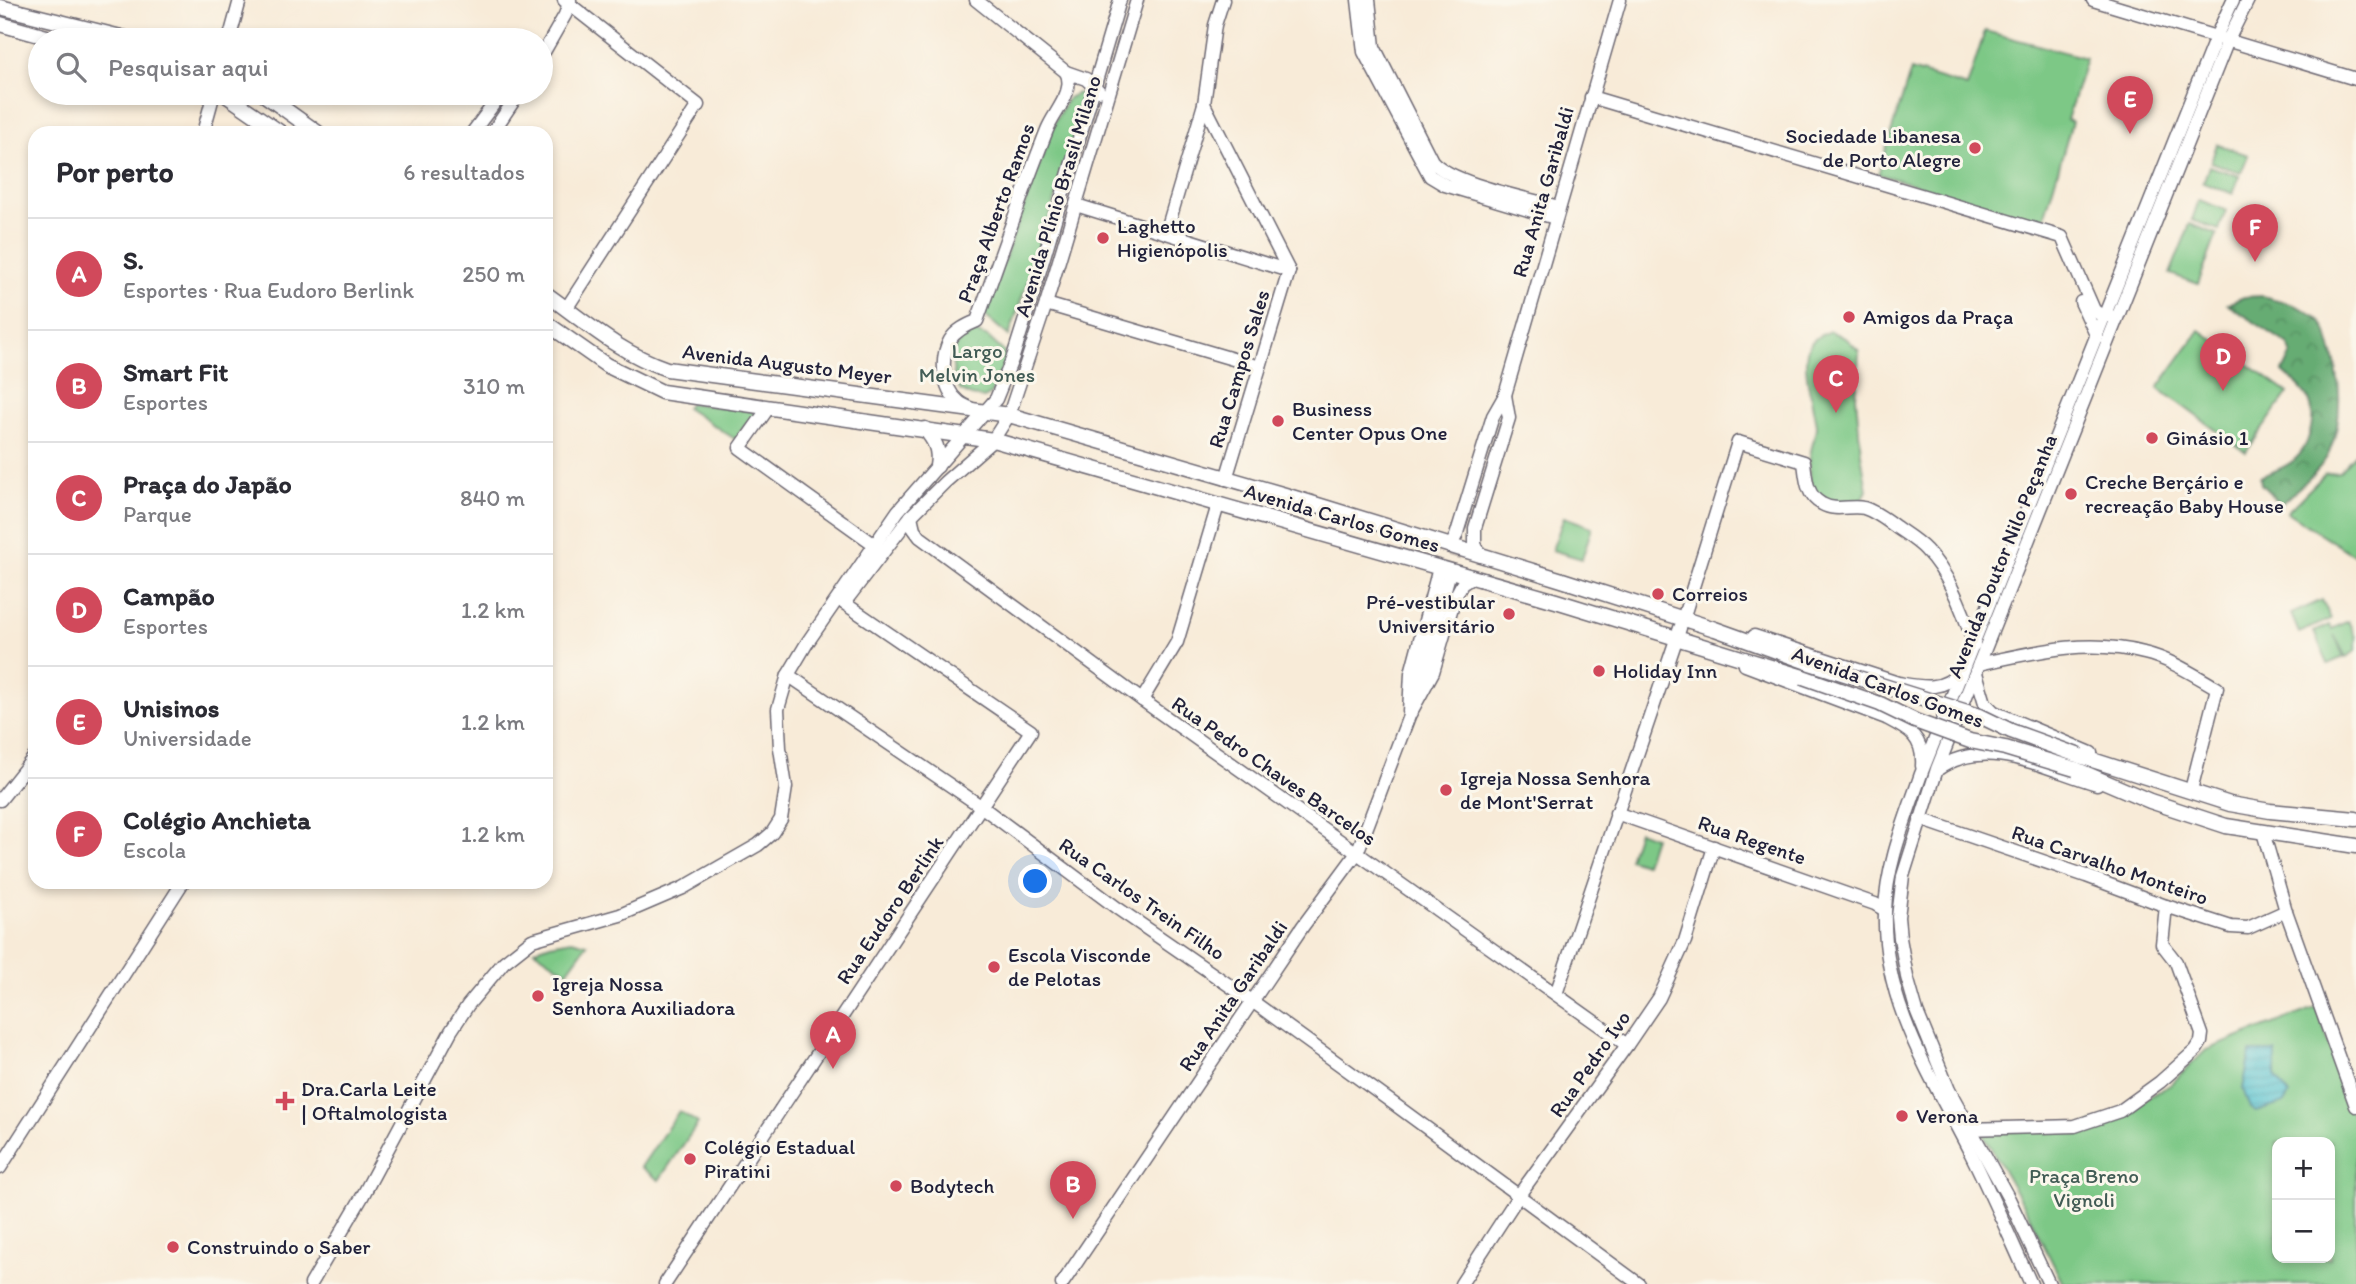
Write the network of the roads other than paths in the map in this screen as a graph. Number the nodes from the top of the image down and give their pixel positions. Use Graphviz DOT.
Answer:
graph roads {
  1 [pos="240,0"];
  2 [pos="976,0"];
  3 [pos="1120,0"];
  4 [pos="1137,0"];
  5 [pos="1223,0"];
  6 [pos="1358,0"];
  7 [pos="1369,0"];
  8 [pos="1620,0"];
  9 [pos="2093,0"];
  10 [pos="2233,0"];
  11 [pos="2248,0"];
  12 [pos="567,5"];
  13 [pos="0,7"];
  14 [pos="0,23"];
  15 [pos="85,28"];
  16 [pos="232,28"];
  17 [pos="549,28"];
  18 [pos="28,31"];
  19 [pos="553,33"];
  20 [pos="2222,39"];
  21 [pos="1066,72"];
  22 [pos="2356,79"];
  23 [pos="1068,91"];
  24 [pos="1093,91"];
  25 [pos="1591,97"];
  26 [pos="1106,103"];
  27 [pos="1204,104"];
  28 [pos="211,105"];
  29 [pos="240,105"];
  30 [pos="279,105"];
  31 [pos="502,105"];
  32 [pos="504,105"];
  33 [pos="506,105"];
  34 [pos="515,105"];
  35 [pos="205,126"];
  36 [pos="271,126"];
  37 [pos="308,126"];
  38 [pos="479,126"];
  39 [pos="487,126"];
  40 [pos="496,126"];
  41 [pos="504,126"];
  42 [pos="1076,205"];
  43 [pos="1557,213"];
  44 [pos="1166,233"];
  45 [pos="1289,271"];
  46 [pos="2079,286"];
  47 [pos="553,300"];
  48 [pos="1046,304"];
  49 [pos="566,309"];
  50 [pos="2120,310"];
  51 [pos="2105,317"];
  52 [pos="553,332"];
  53 [pos="2097,337"];
  54 [pos="1260,367"];
  55 [pos="1505,395"];
  56 [pos="769,407"];
  57 [pos="979,410"];
  58 [pos="1009,415"];
  59 [pos="925,429"];
  60 [pos="965,435"];
  61 [pos="993,440"];
  62 [pos="937,466"];
  63 [pos="1226,479"];
  64 [pos="1218,505"];
  65 [pos="911,516"];
  66 [pos="875,545"];
  67 [pos="1454,545"];
  68 [pos="1479,555"];
  69 [pos="1444,572"];
  70 [pos="1473,577"];
  71 [pos="844,603"];
  72 [pos="1965,614"];
  73 [pos="1985,615"];
  74 [pos="822,621"];
  75 [pos="1680,628"];
  76 [pos="1715,629"];
  77 [pos="1973,645"];
  78 [pos="1707,647"];
  79 [pos="1973,668"];
  80 [pos="1806,670"];
  81 [pos="788,675"];
  82 [pos="1898,683"];
  83 [pos="1142,700"];
  84 [pos="1409,716"];
  85 [pos="1886,718"];
  86 [pos="2012,721"];
  87 [pos="2000,753"];
  88 [pos="2078,762"];
  89 [pos="28,764"];
  90 [pos="1937,769"];
  91 [pos="2132,772"];
  92 [pos="1921,774"];
  93 [pos="2190,790"];
  94 [pos="2,793"];
  95 [pos="2134,794"];
  96 [pos="982,807"];
  97 [pos="1616,813"];
  98 [pos="2356,819"];
  99 [pos="1920,820"];
  100 [pos="2263,832"];
  101 [pos="2356,846"];
  102 [pos="1714,847"];
  103 [pos="1357,853"];
  104 [pos="179,889"];
  105 [pos="1882,906"];
  106 [pos="2166,906"];
  107 [pos="2286,911"];
  108 [pos="1556,994"];
  109 [pos="1252,1001"];
  110 [pos="1917,1013"];
  111 [pos="1912,1038"];
  112 [pos="1627,1045"];
  113 [pos="2356,1106"];
  114 [pos="1950,1115"];
  115 [pos="1972,1130"];
  116 [pos="0,1168"];
  117 [pos="1519,1195"];
  118 [pos="311,1284"];
  119 [pos="665,1284"];
  120 [pos="1062,1284"];
  121 [pos="1461,1284"];
  122 [pos="1639,1284"];
  123 [pos="2031,1284"];
  124 [pos="2049,1284"];
  1 -- 16 [label="street"];
  2 -- 21 [label="street"];
  3 -- 24 [label="street, Avenida Plínio Brasil Milano"];
  4 -- 26 [label="street, Avenida Plínio Brasil Milano"];
  5 -- 27 [label="street"];
  6 -- 43 [label="street"];
  7 -- 43 [label="street"];
  8 -- 25 [label="street, Rua Anita Garibaldi"];
  9 -- 20 [label="street"];
  10 -- 20 [label="street, Avenida Doutor Nilo Peçanha"];
  11 -- 20 [label="street, Avenida Doutor Nilo Peçanha"];
  12 -- 17 [label="street"];
  12 -- 19 [label="street"];
  12 -- 49 [label="street"];
  13 -- 15 [label="main road"];
  14 -- 18 [label="main road"];
  20 -- 22 [label="street"];
  20 -- 50 [label="street, Avenida Doutor Nilo Peçanha"];
  20 -- 51 [label="street, Avenida Doutor Nilo Peçanha"];
  21 -- 23 [label="street"];
  21 -- 24 [label="street"];
  23 -- 24 [label="street"];
  23 -- 57 [label="street, Praça Alberto Ramos"];
  24 -- 26 [label="street"];
  24 -- 57 [label="street, Avenida Plínio Brasil Milano"];
  25 -- 43 [label="street, Rua Anita Garibaldi"];
  25 -- 46 [label="street"];
  26 -- 42 [label="street, Avenida Plínio Brasil Milano"];
  27 -- 44 [label="street"];
  27 -- 45 [label="street"];
  28 -- 35 [label="street"];
  29 -- 36 [label="main road"];
  30 -- 37 [label="main road"];
  31 -- 38 [label="street"];
  32 -- 39 [label="street"];
  33 -- 40 [label="street"];
  34 -- 41 [label="street"];
  42 -- 44 [label="street"];
  42 -- 48 [label="street, Avenida Plínio Brasil Milano"];
  43 -- 55 [label="street, Rua Anita Garibaldi"];
  44 -- 45 [label="street"];
  45 -- 54 [label="street, Rua Campos Sales"];
  46 -- 51 [label="street"];
  46 -- 53 [label="street"];
  47 -- 49 [label="main road, Avenida Augusto Meyer"];
  48 -- 54 [label="street"];
  48 -- 58 [label="street, Avenida Plínio Brasil Milano"];
  49 -- 57 [label="main road, Avenida Augusto Meyer"];
  50 -- 51 [label="street"];
  50 -- 79 [label="street, Avenida Doutor Nilo Peçanha"];
  51 -- 53 [label="street, Avenida Doutor Nilo Peçanha"];
  52 -- 56 [label="main road, Avenida Augusto Meyer"];
  53 -- 73 [label="street, Avenida Doutor Nilo Peçanha"];
  54 -- 63 [label="street, Rua Campos Sales"];
  55 -- 67 [label="street, Rua Anita Garibaldi"];
  55 -- 68 [label="street, Rua Anita Garibaldi"];
  56 -- 59 [label="main road, Avenida Augusto Meyer"];
  56 -- 66 [label="street"];
  57 -- 58 [label="main road, Avenida Carlos Gomes"];
  57 -- 60 [label="street, Avenida Plínio Brasil Milano"];
  58 -- 61 [label="street, Avenida Plínio Brasil Milano"];
  58 -- 63 [label="main road, Avenida Carlos Gomes"];
  59 -- 60 [label="main road, Avenida Augusto Meyer"];
  59 -- 62 [label="main road"];
  60 -- 61 [label="main road, Avenida Carlos Gomes"];
  60 -- 62 [label="street, Avenida Plínio Brasil Milano"];
  61 -- 64 [label="main road, Avenida Carlos Gomes"];
  61 -- 65 [label="street, Avenida Plínio Brasil Milano"];
  62 -- 66 [label="street, Avenida Plínio Brasil Milano"];
  63 -- 67 [label="main road, Avenida Carlos Gomes"];
  64 -- 69 [label="main road, Avenida Carlos Gomes"];
  64 -- 83 [label="street"];
  65 -- 71 [label="street, Avenida Plínio Brasil Milano"];
  65 -- 83 [label="street, Rua Pedro Chaves Barcelos"];
  66 -- 74 [label="street, Avenida Plínio Brasil Milano"];
  67 -- 68 [label="main road, Avenida Carlos Gomes"];
  68 -- 75 [label="main road, Avenida Carlos Gomes"];
  69 -- 70 [label="main road, Avenida Carlos Gomes"];
  69 -- 84 [label="street, Rua Anita Garibaldi"];
  70 -- 75 [label="main road, Avenida Carlos Gomes"];
  70 -- 84 [label="street, Rua Anita Garibaldi"];
  71 -- 74 [label="street, Avenida Plínio Brasil Milano"];
  71 -- 96 [label="street, Rua Eudoro Berlink"];
  72 -- 73 [label="street"];
  72 -- 75 [label="street"];
  72 -- 77 [label="street"];
  73 -- 77 [label="street, Avenida Doutor Nilo Peçanha"];
  74 -- 81 [label="street, Avenida Plínio Brasil Milano"];
  75 -- 76 [label="main road, Avenida Carlos Gomes"];
  75 -- 78 [label="main road, Avenida Carlos Gomes"];
  75 -- 97 [label="street"];
  76 -- 80 [label="main road, Avenida Carlos Gomes"];
  76 -- 82 [label="street, Avenida Carlos Gomes"];
  77 -- 79 [label="street, Avenida Doutor Nilo Peçanha"];
  78 -- 80 [label="main road, Avenida Carlos Gomes"];
  78 -- 85 [label="street, Avenida Carlos Gomes"];
  79 -- 82 [label="street, Avenida Carlos Gomes"];
  79 -- 86 [label="street, Avenida Carlos Gomes"];
  79 -- 90 [label="street, Avenida Doutor Nilo Peçanha"];
  79 -- 92 [label="street, Avenida Doutor Nilo Peçanha"];
  79 -- 93 [label="street"];
  80 -- 88 [label="main road, Avenida Carlos Gomes, bridge"];
  80 -- 88 [label="main road, Avenida Carlos Gomes, bridge"];
  81 -- 96 [label="street, Rua Carlos Trein Filho"];
  81 -- 118 [label="street, Avenida Plínio Brasil Milano"];
  82 -- 85 [label="street"];
  83 -- 103 [label="street, Rua Pedro Chaves Barcelos"];
  84 -- 103 [label="street, Rua Anita Garibaldi"];
  85 -- 92 [label="street, Avenida Carlos Gomes"];
  86 -- 87 [label="street"];
  86 -- 91 [label="street, Avenida Carlos Gomes"];
  87 -- 90 [label="street, Avenida Carlos Gomes"];
  87 -- 95 [label="street, Avenida Carlos Gomes"];
  88 -- 91 [label="main road, Avenida Carlos Gomes"];
  88 -- 95 [label="main road, Avenida Carlos Gomes"];
  89 -- 94 [label="street"];
  90 -- 99 [label="street, Avenida Doutor Nilo Peçanha"];
  91 -- 93 [label="main road, Avenida Carlos Gomes"];
  92 -- 105 [label="street, Avenida Doutor Nilo Peçanha"];
  93 -- 98 [label="main road, Avenida Carlos Gomes"];
  95 -- 100 [label="main road, Avenida Carlos Gomes"];
  96 -- 109 [label="street, Rua Carlos Trein Filho"];
  96 -- 119 [label="street, Rua Eudoro Berlink"];
  97 -- 102 [label="street, Rua Regente"];
  97 -- 108 [label="street"];
  99 -- 106 [label="street, Rua Carvalho Monteiro"];
  99 -- 110 [label="street, Avenida Doutor Nilo Peçanha"];
  100 -- 101 [label="main road, Avenida Carlos Gomes"];
  100 -- 107 [label="street"];
  102 -- 105 [label="street, Rua Regente"];
  102 -- 112 [label="street, Rua Pedro Ivo"];
  103 -- 108 [label="street, Rua Pedro Chaves Barcelos"];
  103 -- 109 [label="street, Rua Anita Garibaldi"];
  104 -- 116 [label="street"];
  105 -- 111 [label="street, Avenida Doutor Nilo Peçanha"];
  106 -- 107 [label="street, Rua Carvalho Monteiro"];
  106 -- 115 [label="street"];
  107 -- 113 [label="street"];
  108 -- 112 [label="street, Rua Pedro Chaves Barcelos"];
  109 -- 117 [label="street, Rua Carlos Trein Filho"];
  109 -- 120 [label="street, Rua Anita Garibaldi"];
  110 -- 111 [label="street"];
  110 -- 115 [label="street, Avenida Doutor Nilo Peçanha"];
  111 -- 114 [label="street, Avenida Doutor Nilo Peçanha"];
  112 -- 117 [label="street, Rua Pedro Ivo"];
  114 -- 115 [label="street"];
  114 -- 123 [label="street, Avenida Doutor Nilo Peçanha"];
  115 -- 124 [label="street, Avenida Doutor Nilo Peçanha"];
  117 -- 121 [label="street, Rua Pedro Ivo"];
  117 -- 122 [label="street, Rua Carlos Trein Filho"];
}
